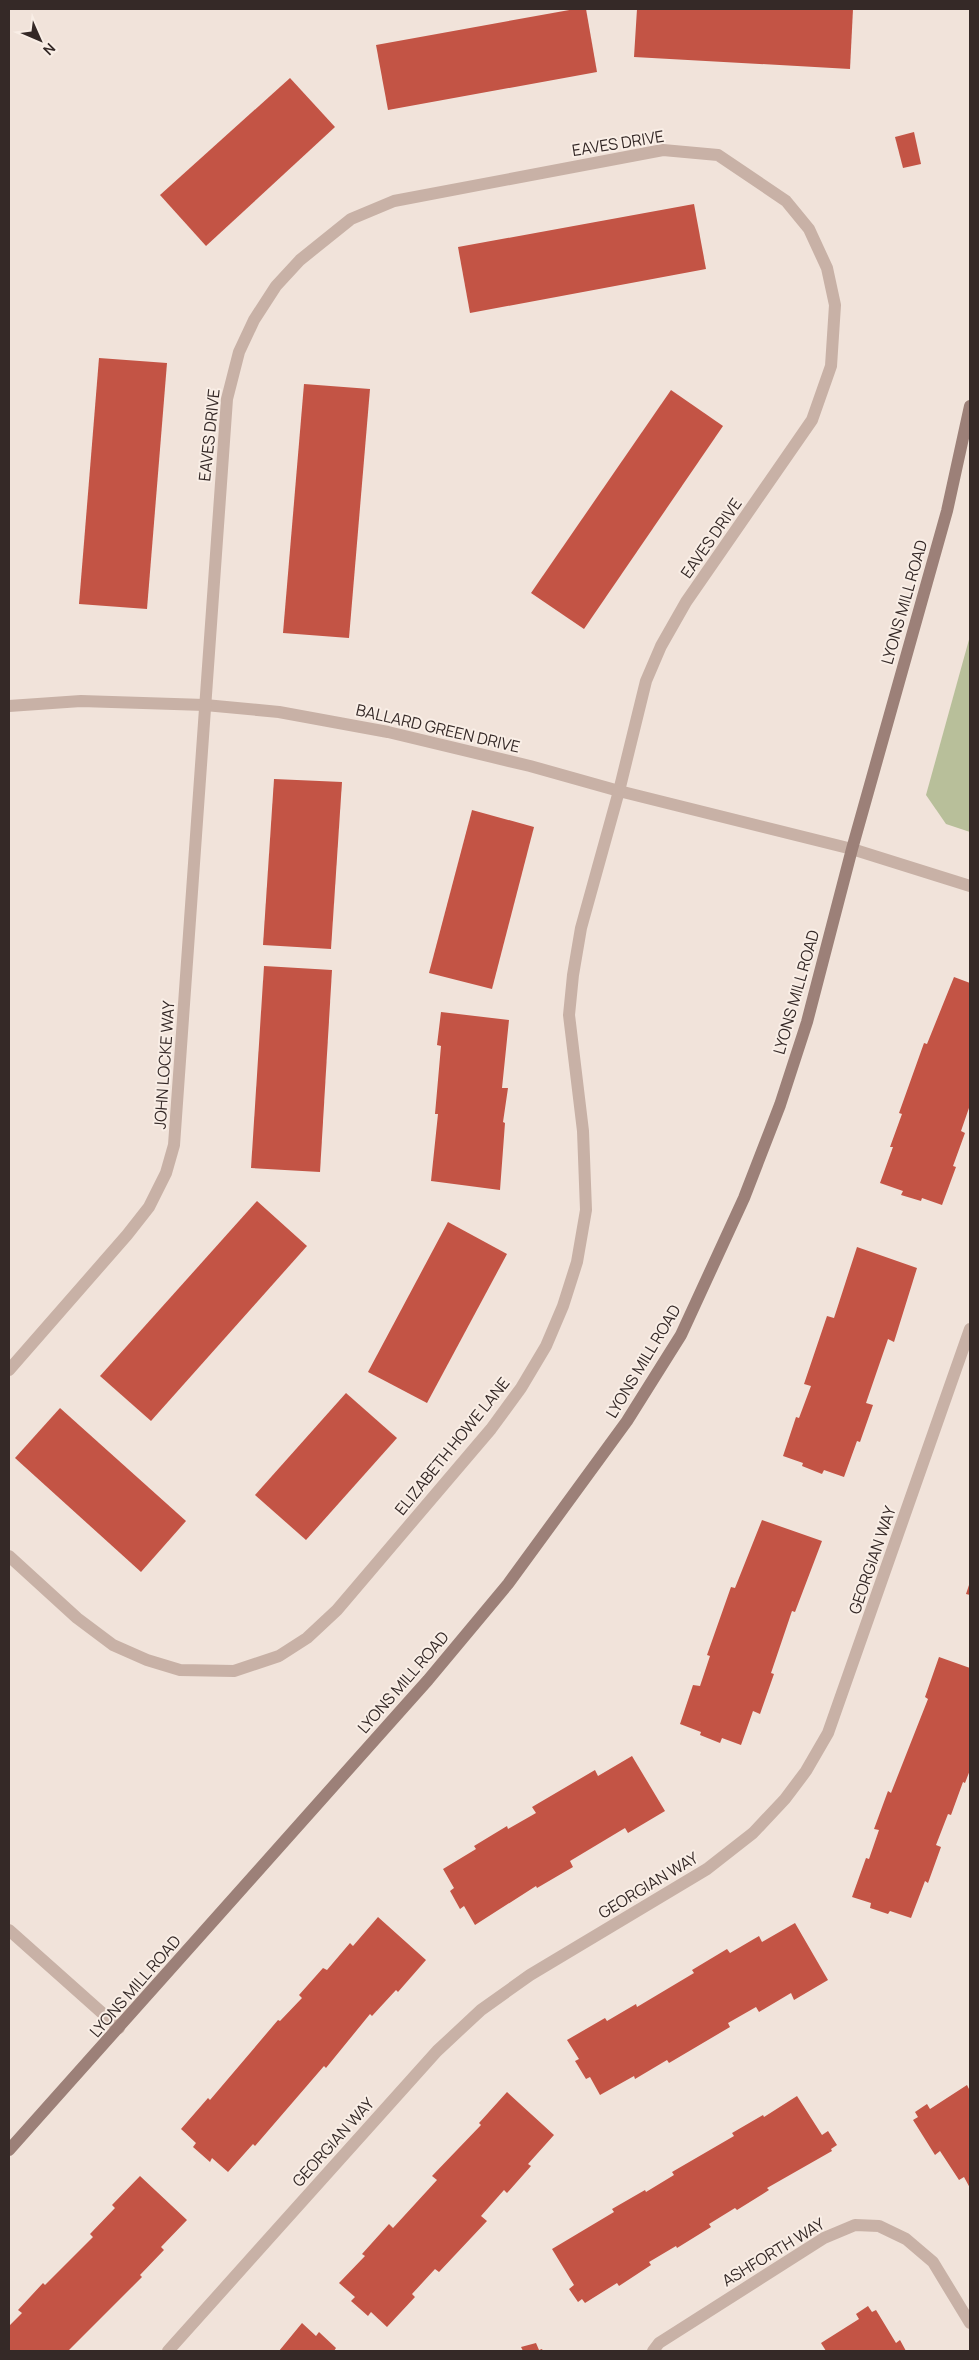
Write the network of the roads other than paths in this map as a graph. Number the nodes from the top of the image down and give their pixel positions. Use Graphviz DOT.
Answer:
graph roads {
  1 [pos="970,406"];
  2 [pos="204,705"];
  3 [pos="9,706"];
  4 [pos="619,791"];
  5 [pos="852,849"];
  6 [pos="970,886"];
  7 [pos="970,1329"];
  8 [pos="9,1370"];
  9 [pos="9,1556"];
  10 [pos="9,1930"];
  11 [pos="118,2028"];
  12 [pos="9,2150"];
  13 [pos="970,2323"];
  14 [pos="168,2351"];
  15 [pos="652,2351"];
  1 -- 5 [label="main road, LYONS MILL ROAD"];
  2 -- 3 [label="street, BALLARD GREEN DRIVE"];
  2 -- 4 [label="street, BALLARD GREEN DRIVE"];
  2 -- 4 [label="street, EAVES DRIVE"];
  2 -- 8 [label="street, JOHN LOCKE WAY"];
  4 -- 5 [label="street, BALLARD GREEN DRIVE"];
  4 -- 9 [label="street, ELIZABETH HOWE LANE"];
  5 -- 6 [label="street, BALLARD GREEN DRIVE"];
  5 -- 11 [label="main road, LYONS MILL ROAD"];
  7 -- 14 [label="street, GEORGIAN WAY"];
  10 -- 11 [label="street"];
  11 -- 12 [label="main road, LYONS MILL ROAD"];
  13 -- 15 [label="street, ASHFORTH WAY"];
}
